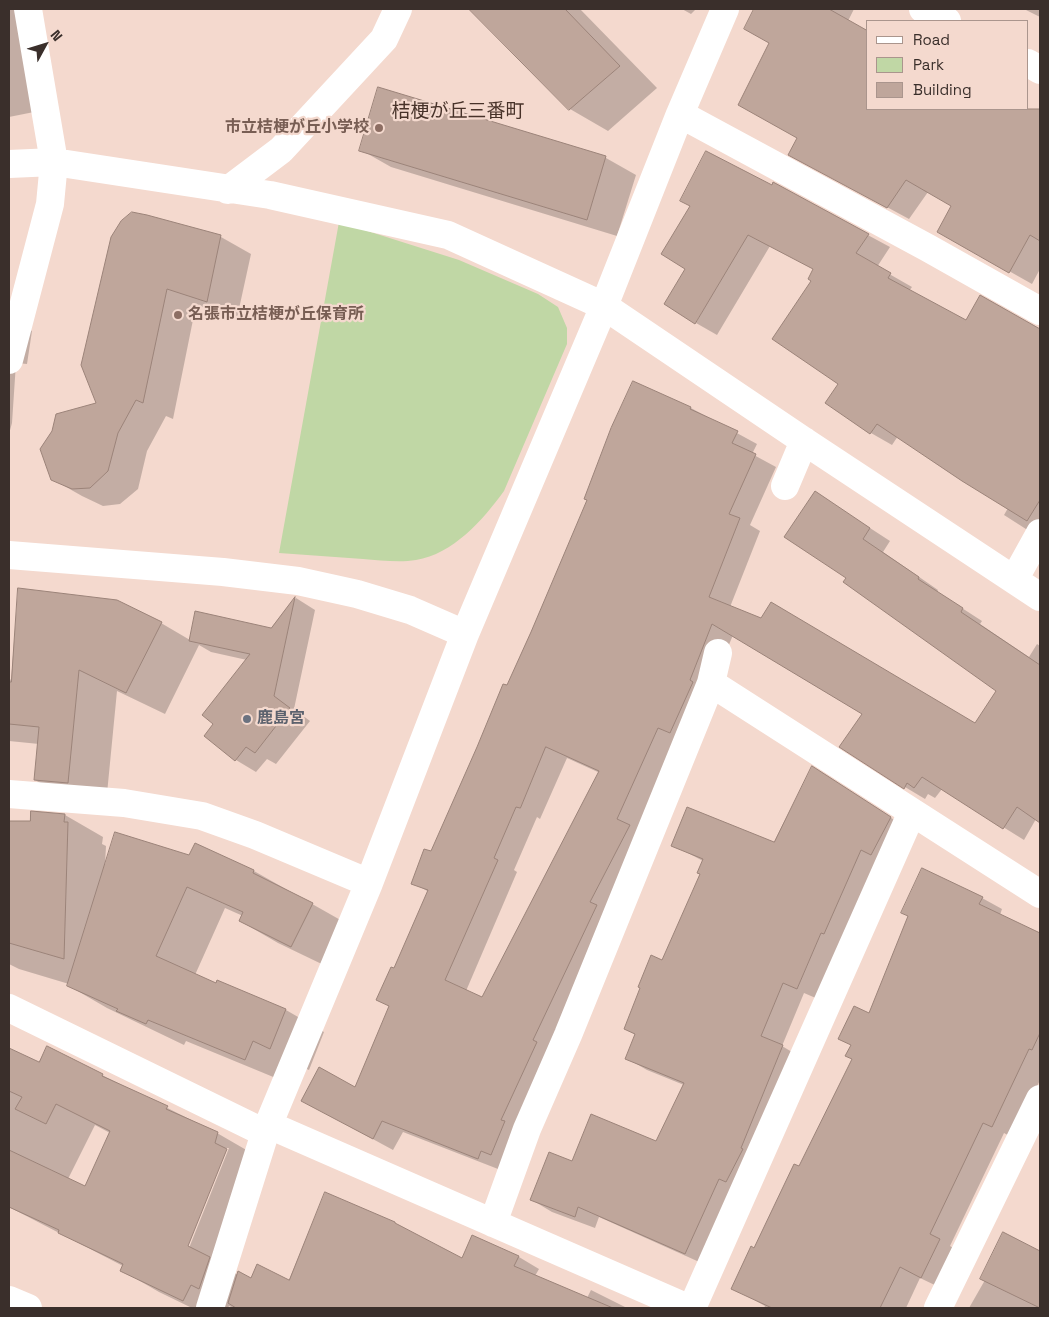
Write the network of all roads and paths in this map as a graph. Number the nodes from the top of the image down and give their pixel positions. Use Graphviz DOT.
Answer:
graph roads {
  1 [pos="28,9"];
  2 [pos="398,9"];
  3 [pos="724,9"];
  4 [pos="923,9"];
  5 [pos="945,20"];
  6 [pos="1029,64"];
  7 [pos="1040,70"];
  8 [pos="680,114"];
  9 [pos="54,162"];
  10 [pos="9,164"];
  11 [pos="228,190"];
  12 [pos="604,306"];
  13 [pos="1040,310"];
  14 [pos="9,360"];
  15 [pos="804,441"];
  16 [pos="785,486"];
  17 [pos="1040,533"];
  18 [pos="9,555"];
  19 [pos="1014,580"];
  20 [pos="1040,597"];
  21 [pos="465,634"];
  22 [pos="718,653"];
  23 [pos="711,683"];
  24 [pos="9,794"];
  25 [pos="912,812"];
  26 [pos="369,883"];
  27 [pos="1040,894"];
  28 [pos="9,1008"];
  29 [pos="1040,1099"];
  30 [pos="267,1129"];
  31 [pos="493,1223"];
  32 [pos="9,1300"];
  33 [pos="28,1308"];
  34 [pos="210,1308"];
  35 [pos="688,1308"];
  36 [pos="692,1308"];
  37 [pos="938,1308"];
  1 -- 9 [label="street"];
  2 -- 11 [label="street"];
  3 -- 8 [label="street"];
  4 -- 5 [label="street"];
  6 -- 7 [label="street"];
  8 -- 12 [label="street"];
  8 -- 13 [label="street"];
  9 -- 10 [label="street"];
  9 -- 11 [label="street"];
  9 -- 14 [label="street"];
  11 -- 12 [label="street"];
  12 -- 15 [label="street"];
  12 -- 21 [label="street"];
  15 -- 16 [label="street"];
  15 -- 19 [label="street"];
  17 -- 19 [label="street"];
  18 -- 21 [label="street"];
  19 -- 20 [label="street"];
  21 -- 26 [label="street"];
  22 -- 23 [label="street"];
  23 -- 25 [label="street"];
  23 -- 31 [label="street"];
  24 -- 26 [label="street"];
  25 -- 27 [label="street"];
  25 -- 36 [label="street"];
  26 -- 30 [label="street"];
  28 -- 30 [label="street"];
  29 -- 37 [label="street"];
  30 -- 31 [label="street"];
  30 -- 34 [label="street"];
  31 -- 35 [label="street"];
  32 -- 33 [label="street"];
}
